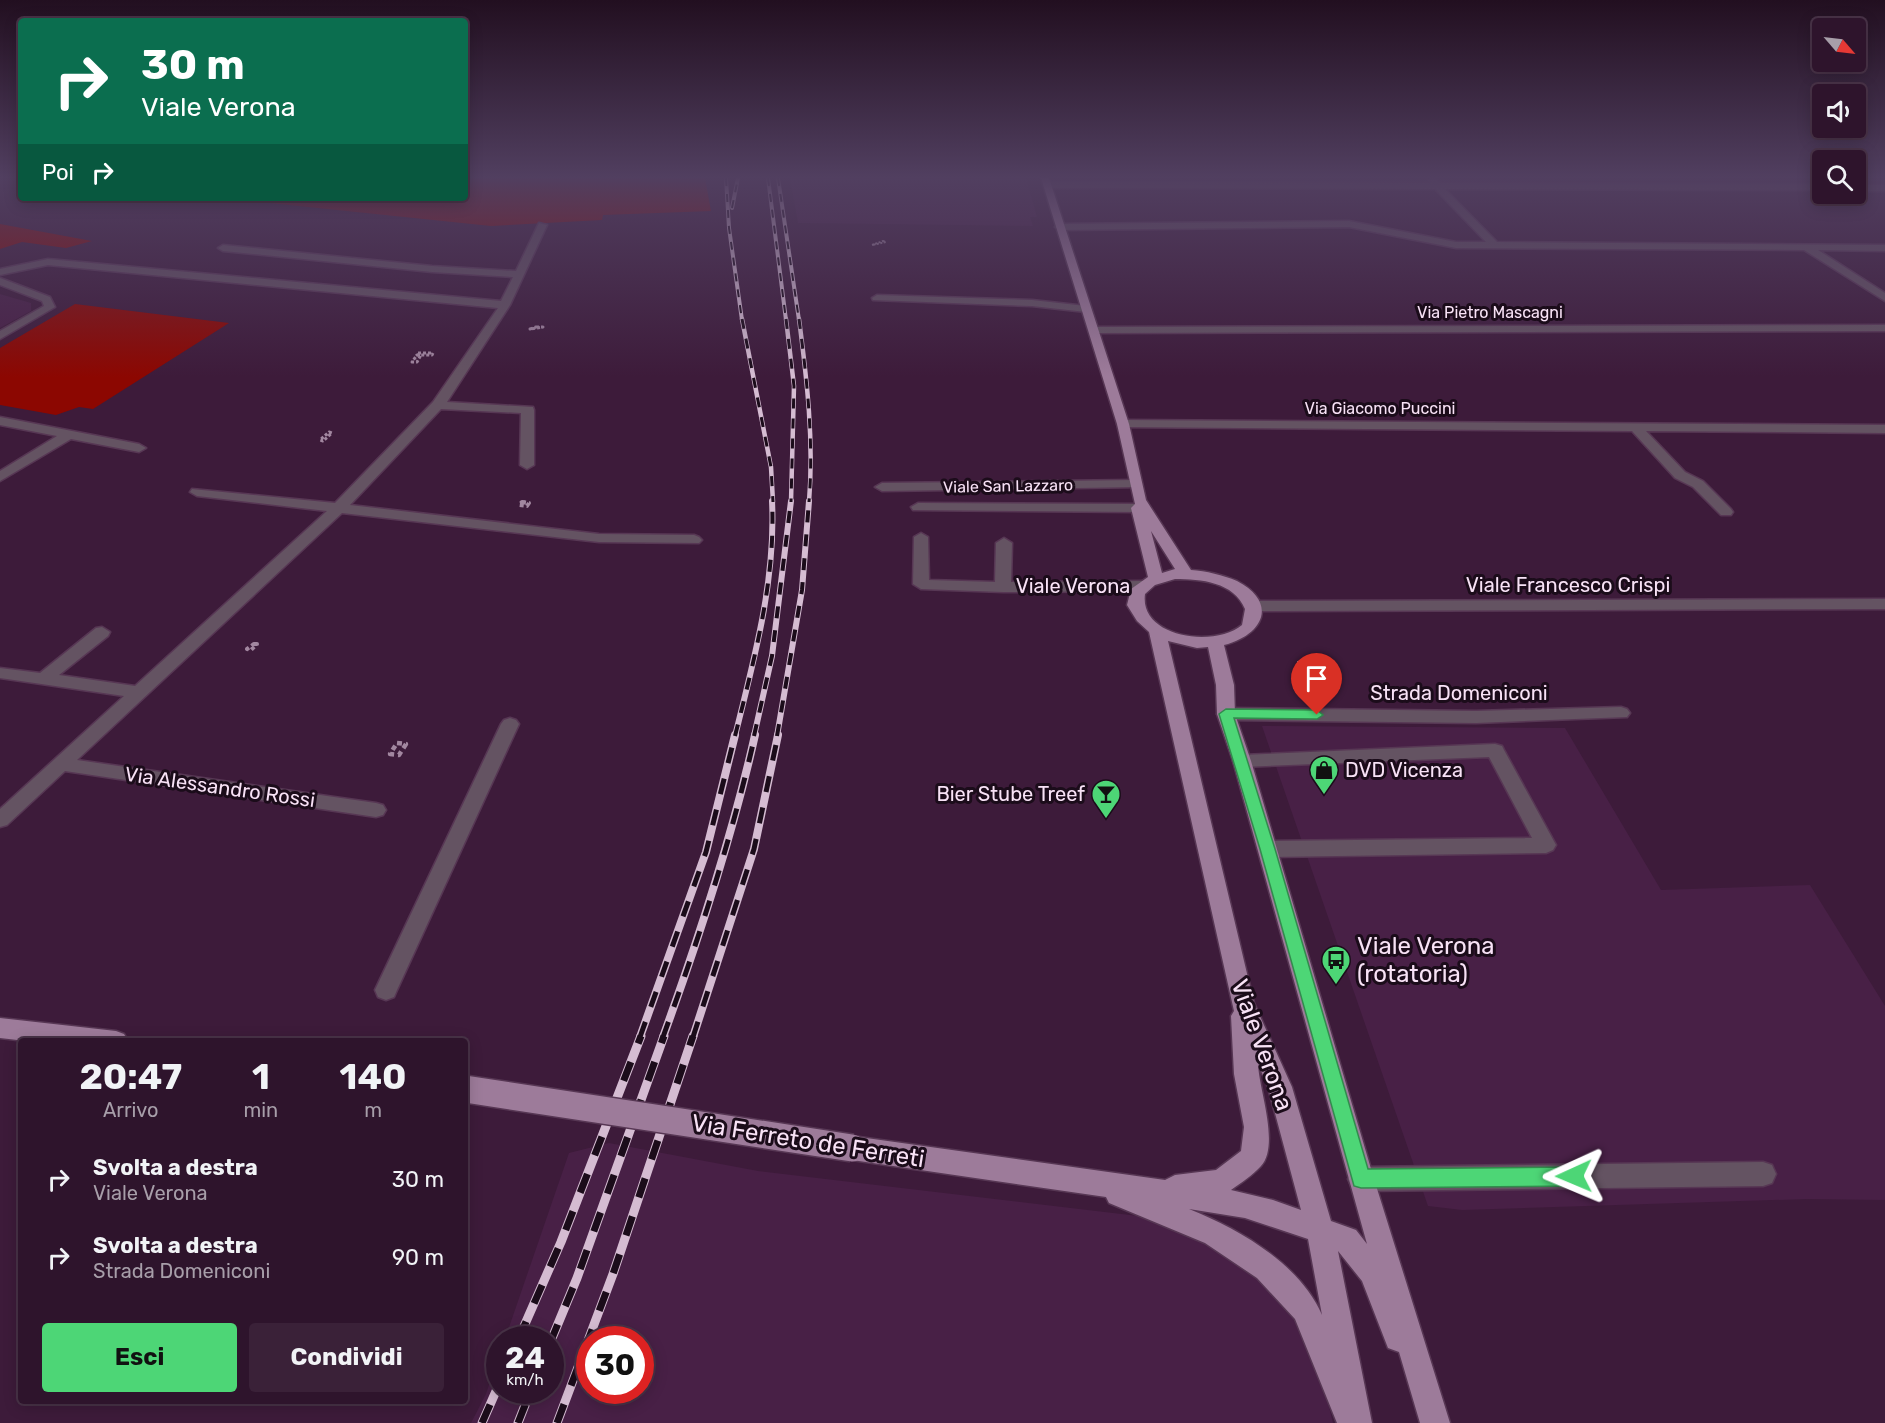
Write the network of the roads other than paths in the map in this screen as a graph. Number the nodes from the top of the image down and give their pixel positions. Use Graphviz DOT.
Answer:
graph roads {
  1 [pos="532,244"];
  2 [pos="1066,244"];
  3 [pos="1453,244"];
  4 [pos="1493,244"];
  5 [pos="1496,247"];
  6 [pos="223,248"];
  7 [pos="1807,248"];
  8 [pos="1885,248"];
  9 [pos="0,272"];
  10 [pos="518,274"];
  11 [pos="0,281"];
  12 [pos="877,298"];
  13 [pos="1885,298"];
  14 [pos="505,304"];
  15 [pos="1086,309"];
  16 [pos="1885,328"];
  17 [pos="1095,330"];
  18 [pos="0,336"];
  19 [pos="438,405"];
  20 [pos="0,421"];
  21 [pos="1123,424"];
  22 [pos="1636,428"];
  23 [pos="1885,429"];
  24 [pos="70,434"];
  25 [pos="139,448"];
  26 [pos="527,465"];
  27 [pos="0,477"];
  28 [pos="1134,484"];
  29 [pos="882,487"];
  30 [pos="197,492"];
  31 [pos="1138,504"];
  32 [pos="340,507"];
  33 [pos="918,507"];
  34 [pos="1726,512"];
  35 [pos="921,537"];
  36 [pos="694,540"];
  37 [pos="1004,543"];
  38 [pos="1186,574"];
  39 [pos="1150,582"];
  40 [pos="1003,586"];
  41 [pos="1885,604"];
  42 [pos="1252,606"];
  43 [pos="102,632"];
  44 [pos="1157,632"];
  45 [pos="1215,642"];
  46 [pos="0,673"];
  47 [pos="42,680"];
  48 [pos="140,692"];
  49 [pos="1621,713"];
  50 [pos="1226,714"];
  51 [pos="510,724"];
  52 [pos="1242,761"];
  53 [pos="63,764"];
  54 [pos="376,810"];
  55 [pos="0,820"];
  56 [pos="1268,849"];
  57 [pos="386,990"];
  58 [pos="1242,1003"];
  59 [pos="0,1028"];
  60 [pos="89,1038"];
  61 [pos="468,1089"];
  62 [pos="1763,1174"];
  63 [pos="1361,1179"];
  64 [pos="1091,1183"];
  65 [pos="1152,1191"];
  66 [pos="1320,1231"];
  67 [pos="1352,1423"];
  68 [pos="1358,1423"];
  69 [pos="1433,1423"];
  1 -- 10 [label="street"];
  2 -- 15 [label="main road"];
  3 -- 5 [label="street"];
  4 -- 5 [label="street"];
  5 -- 7 [label="street"];
  6 -- 10 [label="street"];
  7 -- 8 [label="street"];
  7 -- 13 [label="street"];
  9 -- 14 [label="street"];
  10 -- 14 [label="street"];
  11 -- 18 [label="street"];
  12 -- 15 [label="street"];
  14 -- 19 [label="street"];
  15 -- 17 [label="main road"];
  16 -- 17 [label="street, Via Pietro Mascagni"];
  17 -- 21 [label="main road"];
  19 -- 26 [label="street"];
  19 -- 32 [label="street"];
  20 -- 24 [label="street"];
  21 -- 22 [label="street, Via Giacomo Puccini"];
  21 -- 28 [label="main road"];
  22 -- 23 [label="street, Via Giacomo Puccini"];
  22 -- 34 [label="street"];
  24 -- 25 [label="street"];
  24 -- 27 [label="street"];
  28 -- 29 [label="street, Viale San Lazzaro"];
  28 -- 31 [label="main road"];
  30 -- 32 [label="street"];
  31 -- 33 [label="street, Viale San Lazzaro"];
  31 -- 38 [label="main road"];
  31 -- 39 [label="main road"];
  32 -- 36 [label="street"];
  32 -- 48 [label="street"];
  35 -- 40 [label="street, Viale Verona"];
  37 -- 40 [label="street, Viale Verona"];
  38 -- 39 [label="main road"];
  38 -- 42 [label="main road"];
  39 -- 40 [label="street, Viale Verona"];
  39 -- 44 [label="main road"];
  41 -- 42 [label="street, Viale Francesco Crispi"];
  42 -- 45 [label="main road"];
  43 -- 47 [label="street"];
  44 -- 45 [label="main road"];
  44 -- 58 [label="main road, Viale Verona"];
  45 -- 50 [label="main road"];
  46 -- 47 [label="street"];
  47 -- 48 [label="street"];
  48 -- 53 [label="street"];
  49 -- 50 [label="street, Strada Domeniconi"];
  50 -- 52 [label="main road"];
  51 -- 57 [label="street"];
  52 -- 56 [label="main road"];
  52 -- 56 [label="street"];
  53 -- 54 [label="street, Via Alessandro Rossi"];
  53 -- 55 [label="street"];
  56 -- 63 [label="main road"];
  58 -- 65 [label="main road, Via Ferreto de Ferreti"];
  58 -- 66 [label="main road, Viale Verona"];
  59 -- 60 [label="main road"];
  61 -- 64 [label="main road, Via Ferreto de Ferreti, bridge"];
  62 -- 63 [label="street"];
  63 -- 69 [label="main road"];
  64 -- 65 [label="main road, Via Ferreto de Ferreti"];
  64 -- 67 [label="main road"];
  65 -- 66 [label="main road, Via Ferreto de Ferreti"];
  66 -- 68 [label="main road, Viale Verona"];
  66 -- 69 [label="main road, Via Ferreto de Ferreti"];
}
